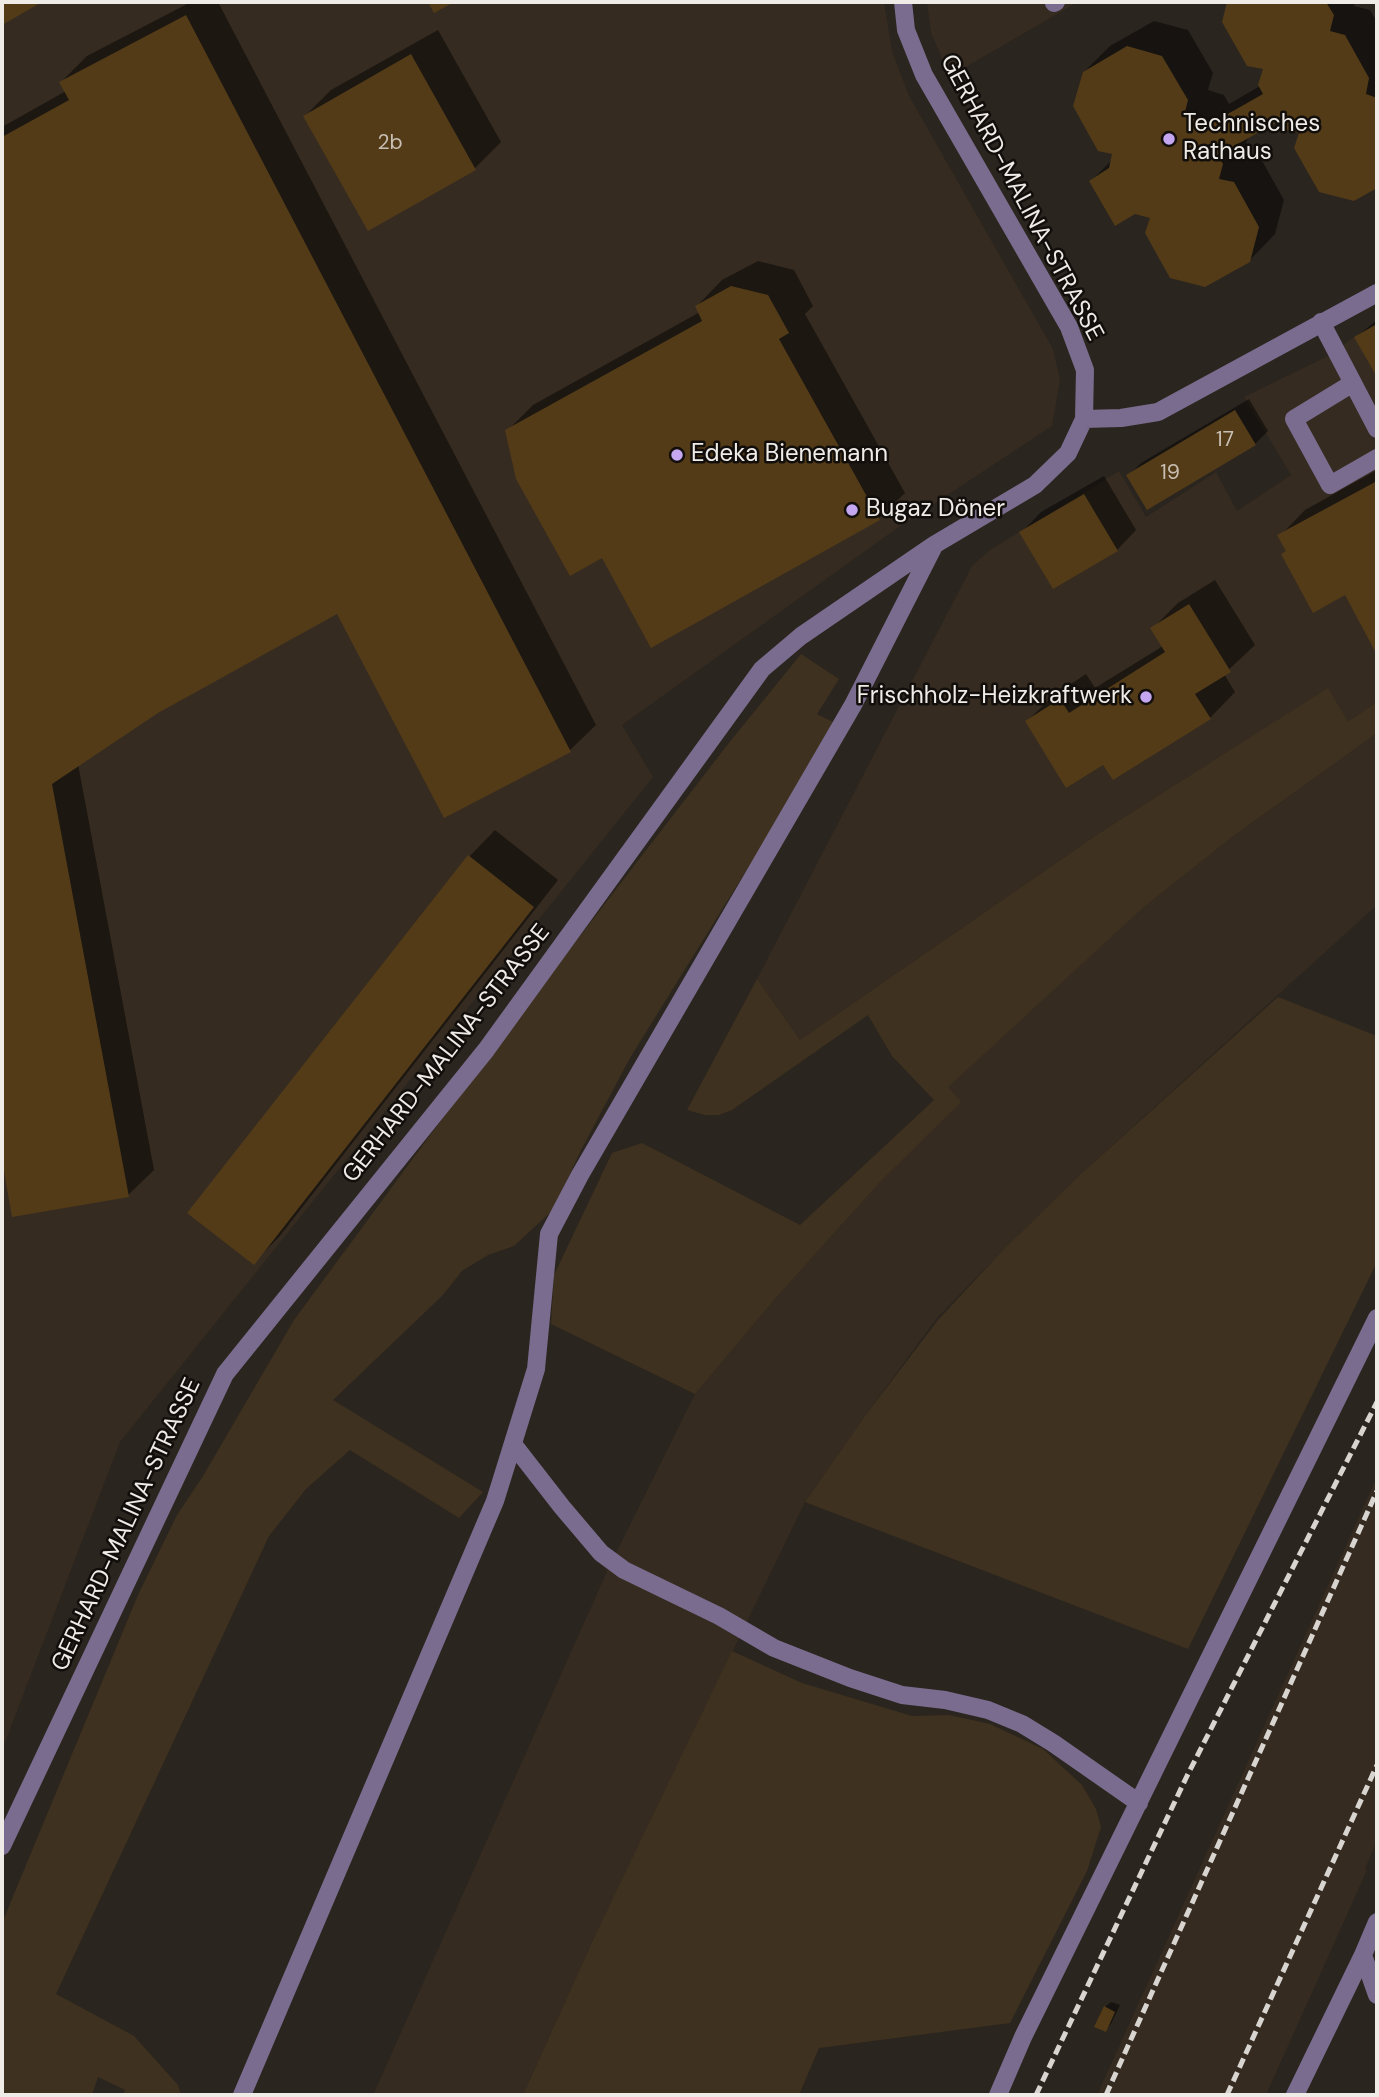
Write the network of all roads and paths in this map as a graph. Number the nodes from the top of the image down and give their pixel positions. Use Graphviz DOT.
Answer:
graph roads {
  1 [pos="903,2"];
  2 [pos="1377,292"];
  3 [pos="1321,322"];
  4 [pos="1353,383"];
  5 [pos="1084,419"];
  6 [pos="1377,429"];
  7 [pos="1377,458"];
  8 [pos="934,545"];
  9 [pos="1377,1318"];
  10 [pos="513,1444"];
  11 [pos="1139,1803"];
  12 [pos="2,1846"];
  13 [pos="1377,1922"];
  14 [pos="1363,1955"];
  15 [pos="1377,1995"];
  16 [pos="242,2095"];
  17 [pos="998,2095"];
  18 [pos="1295,2095"];
  1 -- 5 [label="street, GERHARD-MALINA-STRASSE"];
  2 -- 3 [label="street"];
  3 -- 4 [label="street"];
  3 -- 5 [label="street"];
  4 -- 6 [label="street"];
  4 -- 7 [label="street"];
  5 -- 8 [label="street, GERHARD-MALINA-STRASSE"];
  8 -- 10 [label="street"];
  8 -- 12 [label="street, GERHARD-MALINA-STRASSE"];
  9 -- 11 [label="street"];
  10 -- 11 [label="street"];
  10 -- 16 [label="street"];
  11 -- 17 [label="street"];
  13 -- 14 [label="street"];
  14 -- 15 [label="street"];
  14 -- 18 [label="street"];
}
